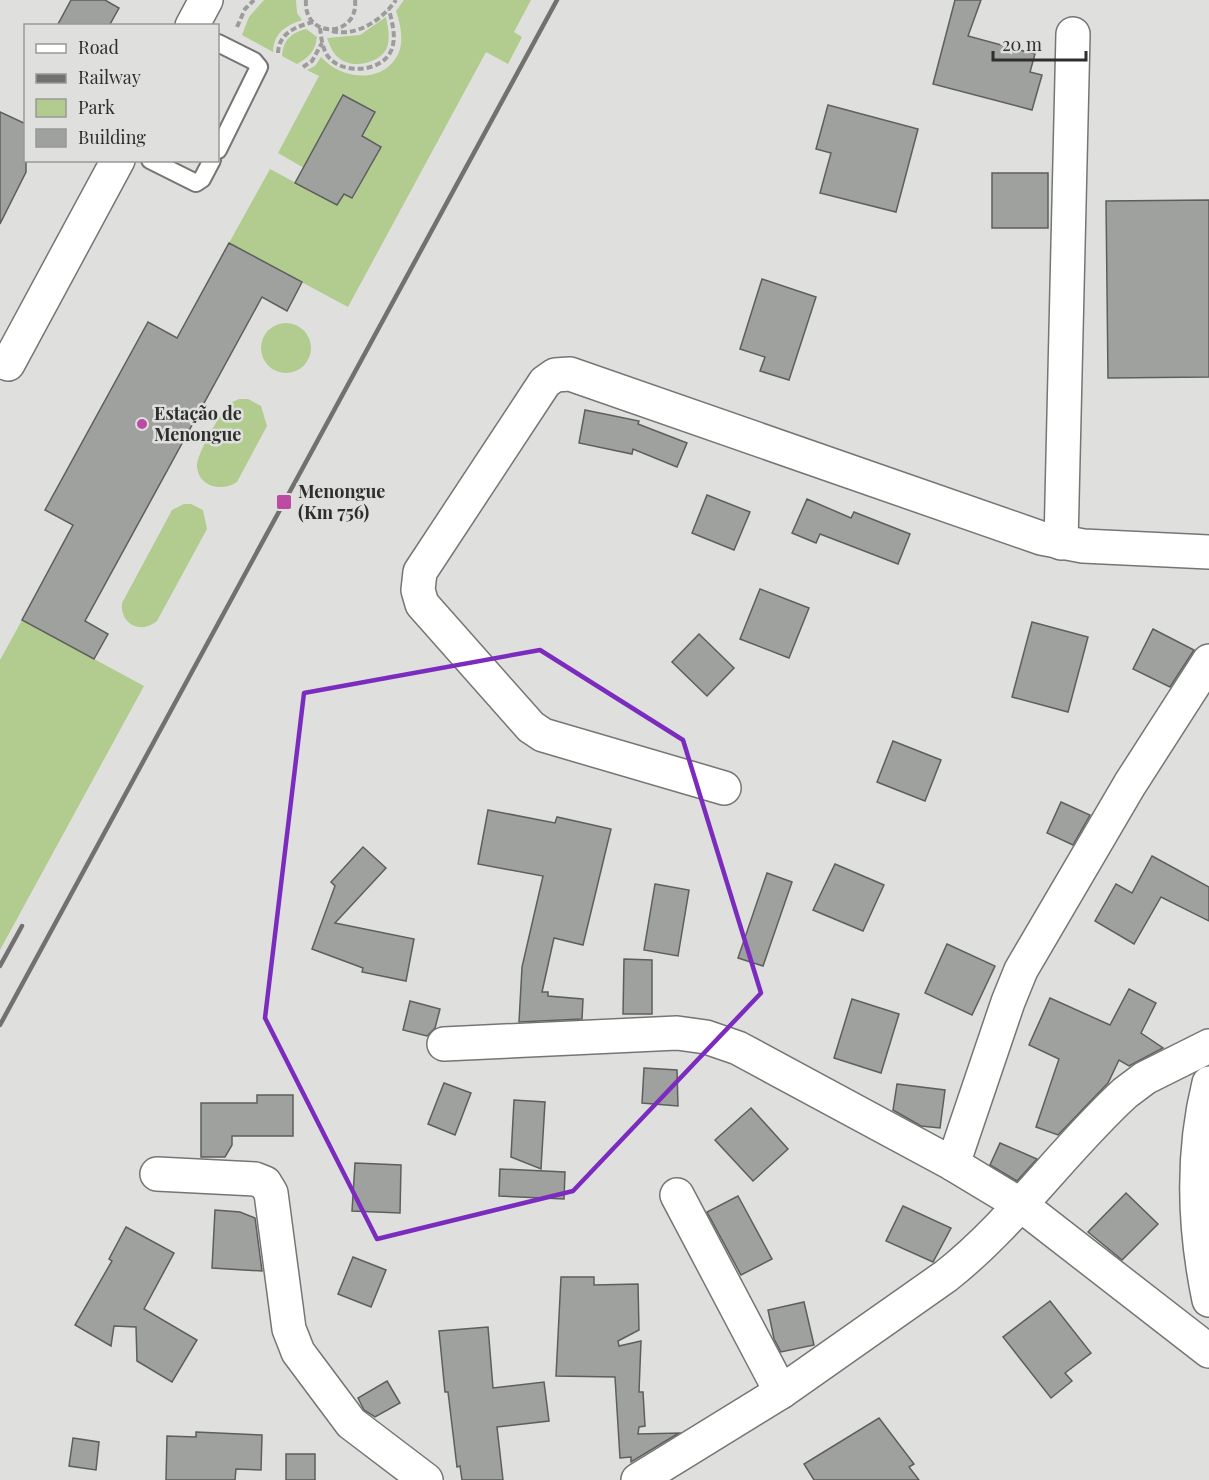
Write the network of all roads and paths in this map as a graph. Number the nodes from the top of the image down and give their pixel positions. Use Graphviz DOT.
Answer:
graph roads {
  1 [pos="206,0"];
  2 [pos="254,0"];
  3 [pos="306,0"];
  4 [pos="356,0"];
  5 [pos="396,0"];
  6 [pos="389,10"];
  7 [pos="313,22"];
  8 [pos="193,24"];
  9 [pos="320,28"];
  10 [pos="328,30"];
  11 [pos="235,31"];
  12 [pos="1073,34"];
  13 [pos="322,41"];
  14 [pos="219,44"];
  15 [pos="278,54"];
  16 [pos="303,68"];
  17 [pos="219,148"];
  18 [pos="117,162"];
  19 [pos="154,162"];
  20 [pos="211,162"];
  21 [pos="3,368"];
  22 [pos="1061,543"];
  23 [pos="1209,552"];
  24 [pos="1209,661"];
  25 [pos="724,788"];
  26 [pos="444,1044"];
  27 [pos="1209,1046"];
  28 [pos="1209,1083"];
  29 [pos="953,1164"];
  30 [pos="158,1174"];
  31 [pos="677,1195"];
  32 [pos="1022,1205"];
  33 [pos="1209,1300"];
  34 [pos="1209,1351"];
  35 [pos="781,1392"];
  36 [pos="426,1480"];
  37 [pos="638,1480"];
  1 -- 8 [label="street"];
  2 -- 11 [label="path"];
  3 -- 7 [label="path"];
  4 -- 10 [label="path"];
  5 -- 6 [label="path"];
  6 -- 10 [label="path"];
  6 -- 13 [label="path"];
  7 -- 9 [label="path"];
  7 -- 15 [label="path"];
  9 -- 10 [label="path"];
  9 -- 13 [label="path"];
  12 -- 22 [label="street"];
  13 -- 16 [label="path"];
  14 -- 17 [label="lane"];
  18 -- 21 [label="street"];
  19 -- 20 [label="lane"];
  22 -- 23 [label="street"];
  22 -- 25 [label="street"];
  24 -- 29 [label="street"];
  26 -- 29 [label="street"];
  27 -- 32 [label="street"];
  28 -- 33 [label="street"];
  29 -- 32 [label="street"];
  30 -- 36 [label="street"];
  31 -- 35 [label="street"];
  32 -- 34 [label="street"];
  32 -- 35 [label="street"];
  35 -- 37 [label="street"];
}
